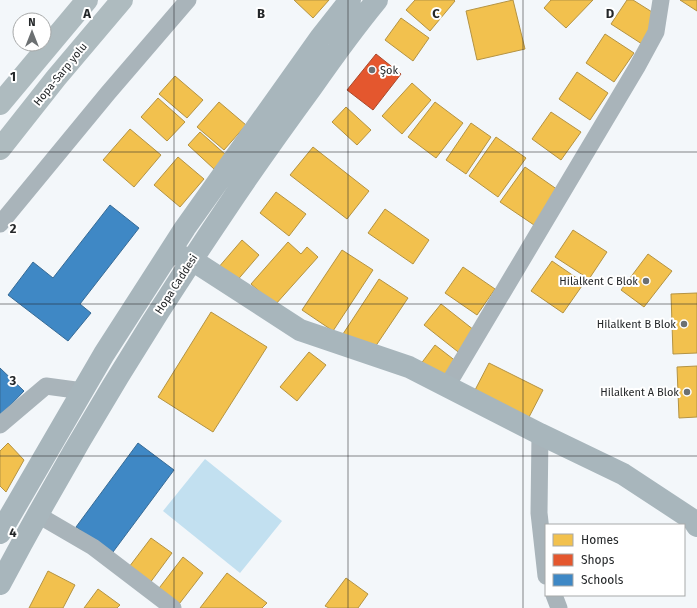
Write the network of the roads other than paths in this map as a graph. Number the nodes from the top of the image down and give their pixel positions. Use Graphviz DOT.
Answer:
graph roads {
  1 [pos="87,0"];
  2 [pos="122,0"];
  3 [pos="188,0"];
  4 [pos="350,0"];
  5 [pos="377,0"];
  6 [pos="661,0"];
  7 [pos="0,104"];
  8 [pos="0,149"];
  9 [pos="0,224"];
  10 [pos="170,252"];
  11 [pos="192,260"];
  12 [pos="447,386"];
  13 [pos="83,391"];
  14 [pos="0,425"];
  15 [pos="540,434"];
  16 [pos="38,515"];
  17 [pos="697,526"];
  18 [pos="0,532"];
  19 [pos="545,568"];
  20 [pos="0,584"];
  21 [pos="554,596"];
  22 [pos="174,608"];
  23 [pos="559,608"];
  1 -- 7 [label="highway"];
  2 -- 8 [label="highway, Hopa-Sarp yolu"];
  3 -- 9 [label="street"];
  4 -- 10 [label="main road, Hopa Caddesi"];
  5 -- 11 [label="main road, Hopa Caddesi"];
  6 -- 12 [label="street"];
  10 -- 11 [label="main road"];
  10 -- 13 [label="main road, Hopa Caddesi"];
  11 -- 12 [label="main road"];
  11 -- 16 [label="main road, Hopa Caddesi"];
  12 -- 15 [label="main road"];
  13 -- 14 [label="street"];
  13 -- 18 [label="main road, Hopa Caddesi"];
  15 -- 17 [label="main road"];
  15 -- 19 [label="street"];
  16 -- 20 [label="main road, Hopa Caddesi"];
  16 -- 22 [label="street"];
  21 -- 23 [label="street"];
}
